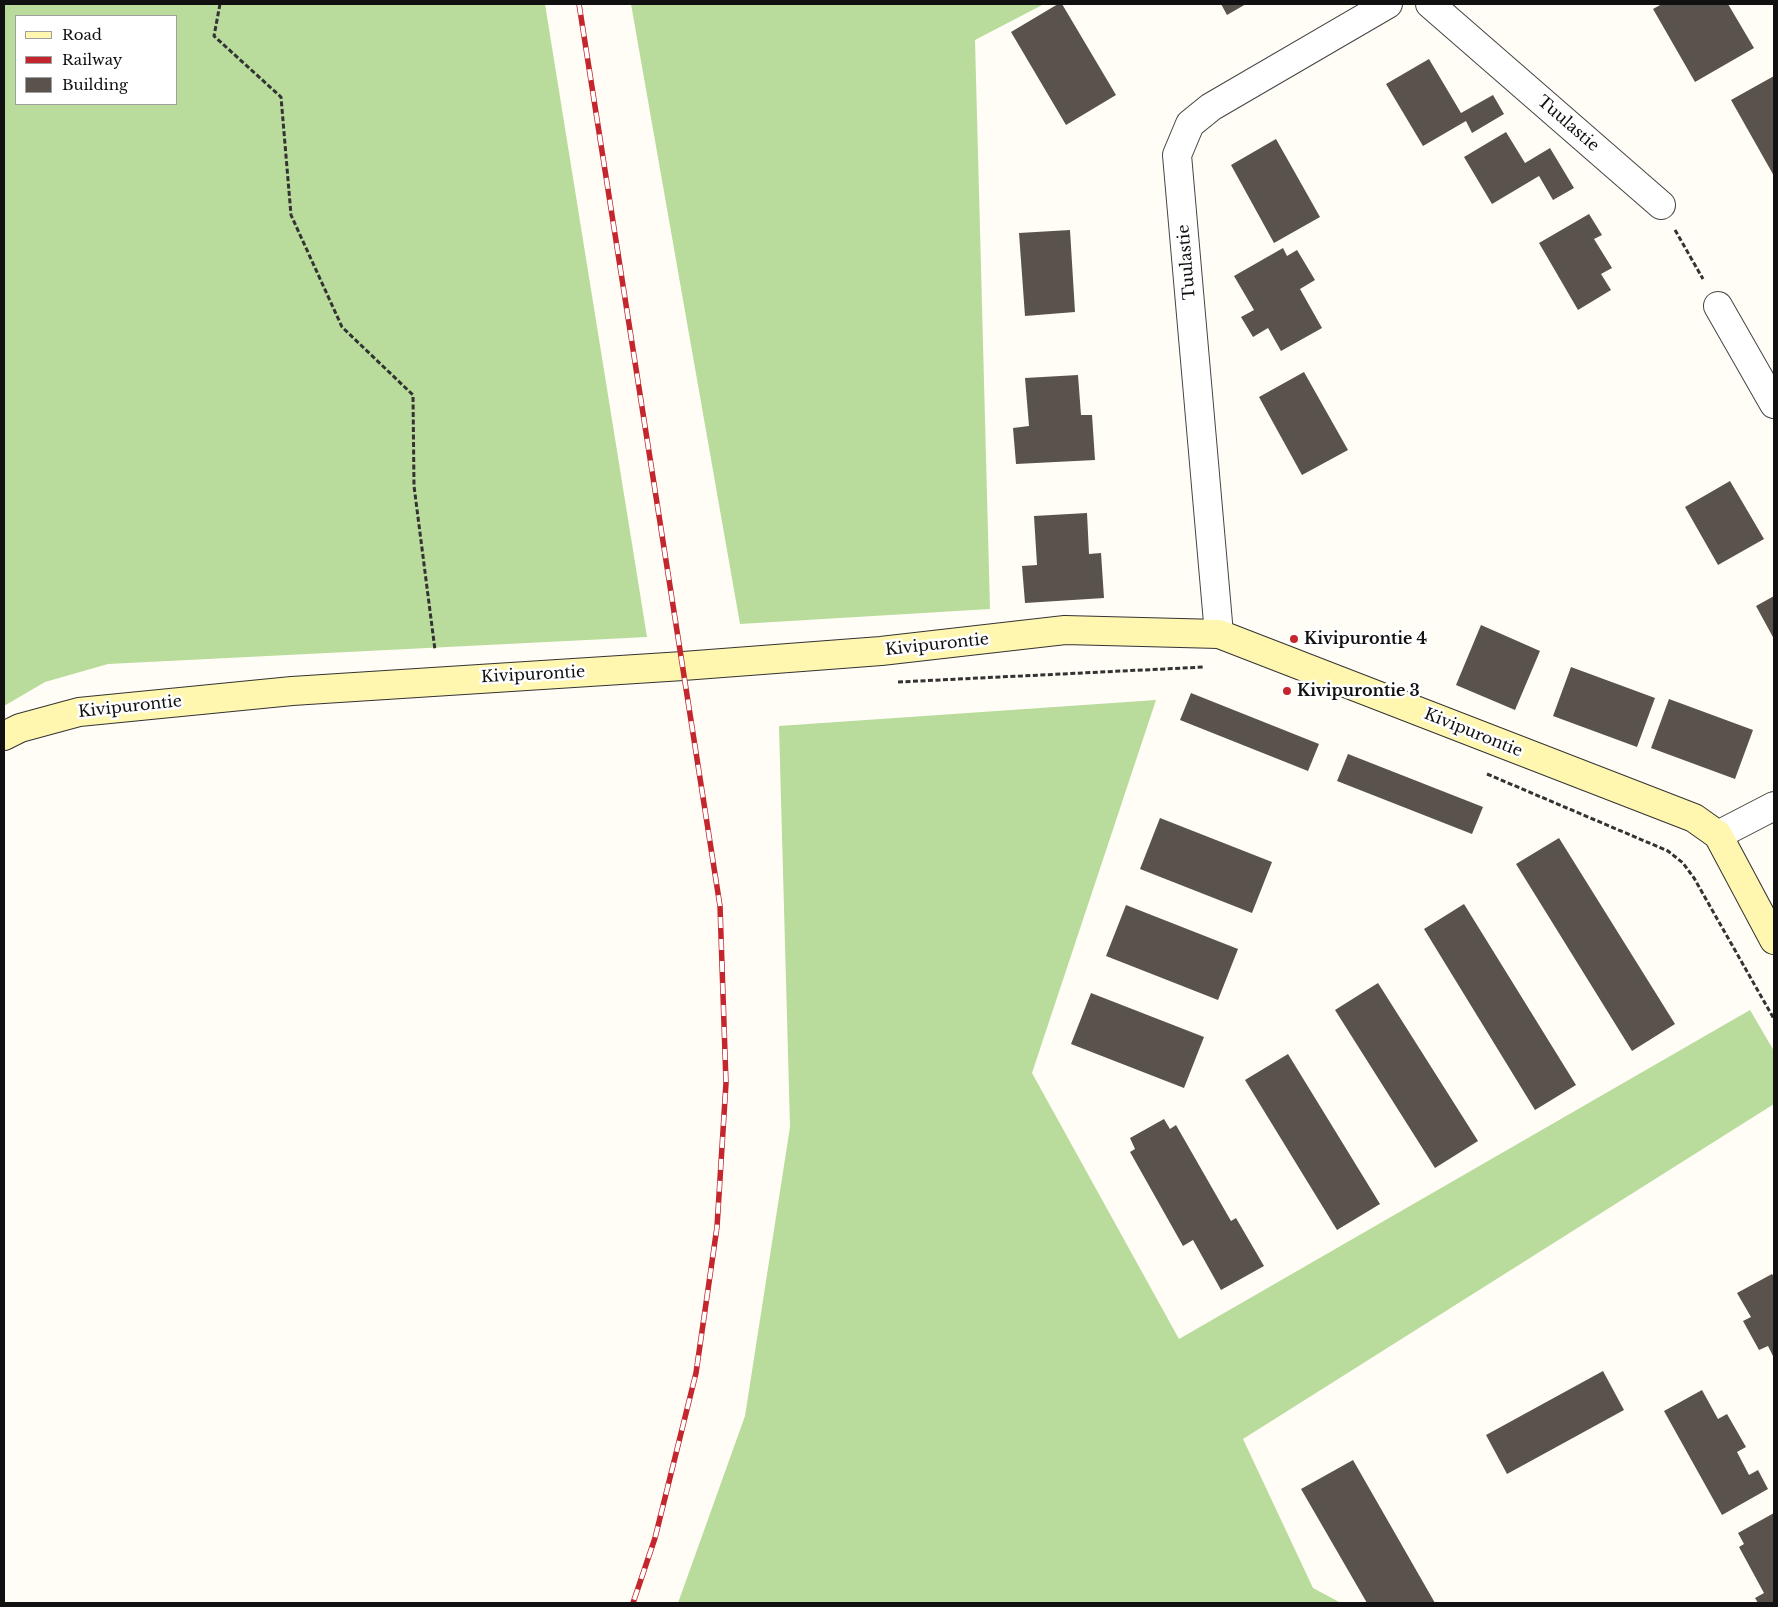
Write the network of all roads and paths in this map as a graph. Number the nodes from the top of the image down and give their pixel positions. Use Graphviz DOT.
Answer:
graph roads {
  1 [pos="220,4"];
  2 [pos="1388,4"];
  3 [pos="1430,4"];
  4 [pos="1661,205"];
  5 [pos="1718,306"];
  6 [pos="1774,404"];
  7 [pos="1220,634"];
  8 [pos="1205,667"];
  9 [pos="439,681"];
  10 [pos="896,683"];
  11 [pos="4,736"];
  12 [pos="1486,773"];
  13 [pos="1774,806"];
  14 [pos="1718,835"];
  15 [pos="1774,940"];
  16 [pos="1774,1019"];
  1 -- 9 [label="path"];
  2 -- 7 [label="street, Tuulastie"];
  3 -- 4 [label="street, Tuulastie"];
  4 -- 5 [label="path"];
  5 -- 6 [label="street"];
  7 -- 9 [label="street, Kivipurontie"];
  7 -- 14 [label="street, Kivipurontie"];
  8 -- 10 [label="path"];
  9 -- 11 [label="street, Kivipurontie"];
  12 -- 16 [label="path"];
  13 -- 14 [label="street"];
  14 -- 15 [label="street, Kivipurontie"];
}
